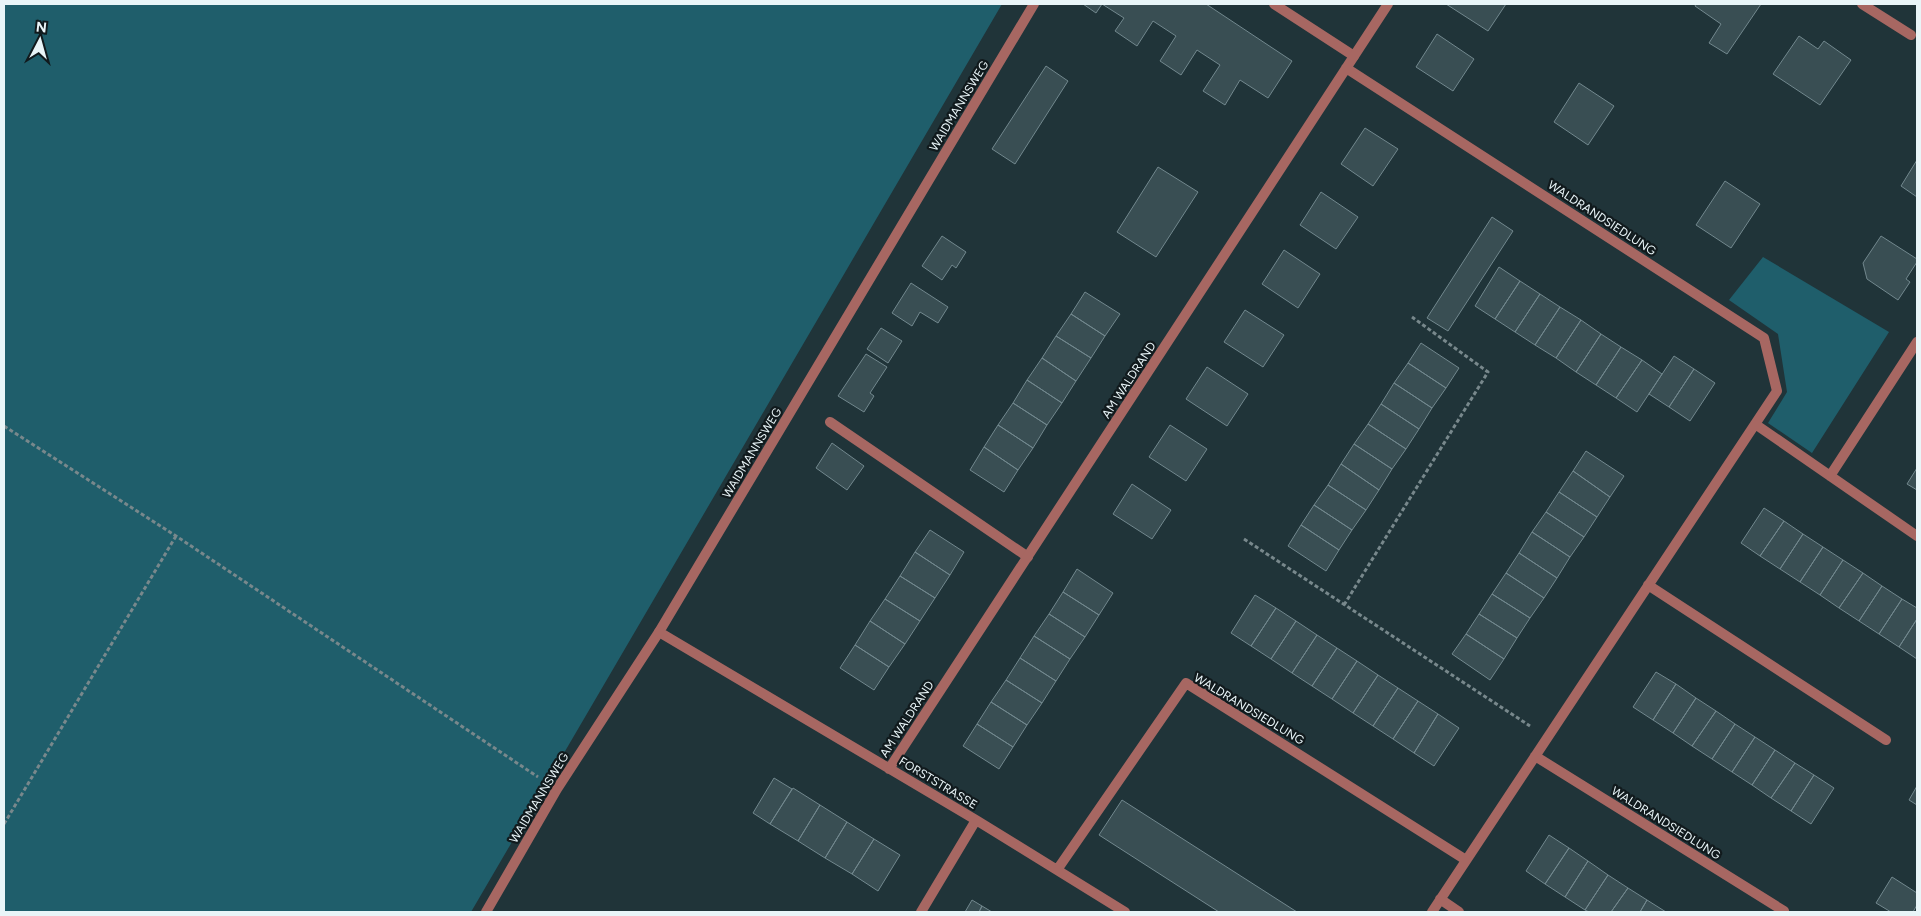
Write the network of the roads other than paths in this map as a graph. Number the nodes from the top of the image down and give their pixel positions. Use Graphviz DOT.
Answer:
graph roads {
  1 [pos="1034,4"];
  2 [pos="1274,4"];
  3 [pos="1388,4"];
  4 [pos="1862,4"];
  5 [pos="1911,35"];
  6 [pos="1354,56"];
  7 [pos="1346,68"];
  8 [pos="1917,342"];
  9 [pos="830,422"];
  10 [pos="1755,424"];
  11 [pos="1830,476"];
  12 [pos="1917,536"];
  13 [pos="1028,557"];
  14 [pos="1648,585"];
  15 [pos="659,632"];
  16 [pos="1886,740"];
  17 [pos="1535,756"];
  18 [pos="889,769"];
  19 [pos="976,820"];
  20 [pos="1466,860"];
  21 [pos="1057,870"];
  22 [pos="1440,899"];
  23 [pos="1784,910"];
  24 [pos="486,912"];
  25 [pos="921,912"];
  26 [pos="1125,912"];
  27 [pos="1432,912"];
  28 [pos="1459,912"];
  1 -- 15 [label="street, WAIDMANNSWEG"];
  2 -- 6 [label="street"];
  3 -- 6 [label="street, AM WALDRAND"];
  4 -- 5 [label="street"];
  6 -- 7 [label="street, AM WALDRAND"];
  7 -- 10 [label="street, WALDRANDSIEDLUNG"];
  7 -- 13 [label="street, AM WALDRAND"];
  8 -- 11 [label="street"];
  9 -- 13 [label="street"];
  10 -- 11 [label="street"];
  10 -- 14 [label="street, WALDRANDSIEDLUNG"];
  11 -- 12 [label="street"];
  13 -- 18 [label="street, AM WALDRAND"];
  14 -- 16 [label="street"];
  14 -- 17 [label="street, WALDRANDSIEDLUNG"];
  15 -- 18 [label="street, FORSTSTRASSE"];
  15 -- 24 [label="street, WAIDMANNSWEG"];
  17 -- 20 [label="street, WALDRANDSIEDLUNG"];
  17 -- 23 [label="street, WALDRANDSIEDLUNG"];
  18 -- 19 [label="street, FORSTSTRASSE"];
  19 -- 21 [label="street, FORSTSTRASSE"];
  19 -- 25 [label="street"];
  20 -- 21 [label="street, WALDRANDSIEDLUNG"];
  20 -- 22 [label="street, WALDRANDSIEDLUNG"];
  21 -- 26 [label="street, FORSTSTRASSE"];
  22 -- 27 [label="street, WALDRANDSIEDLUNG"];
  22 -- 28 [label="street"];
}
